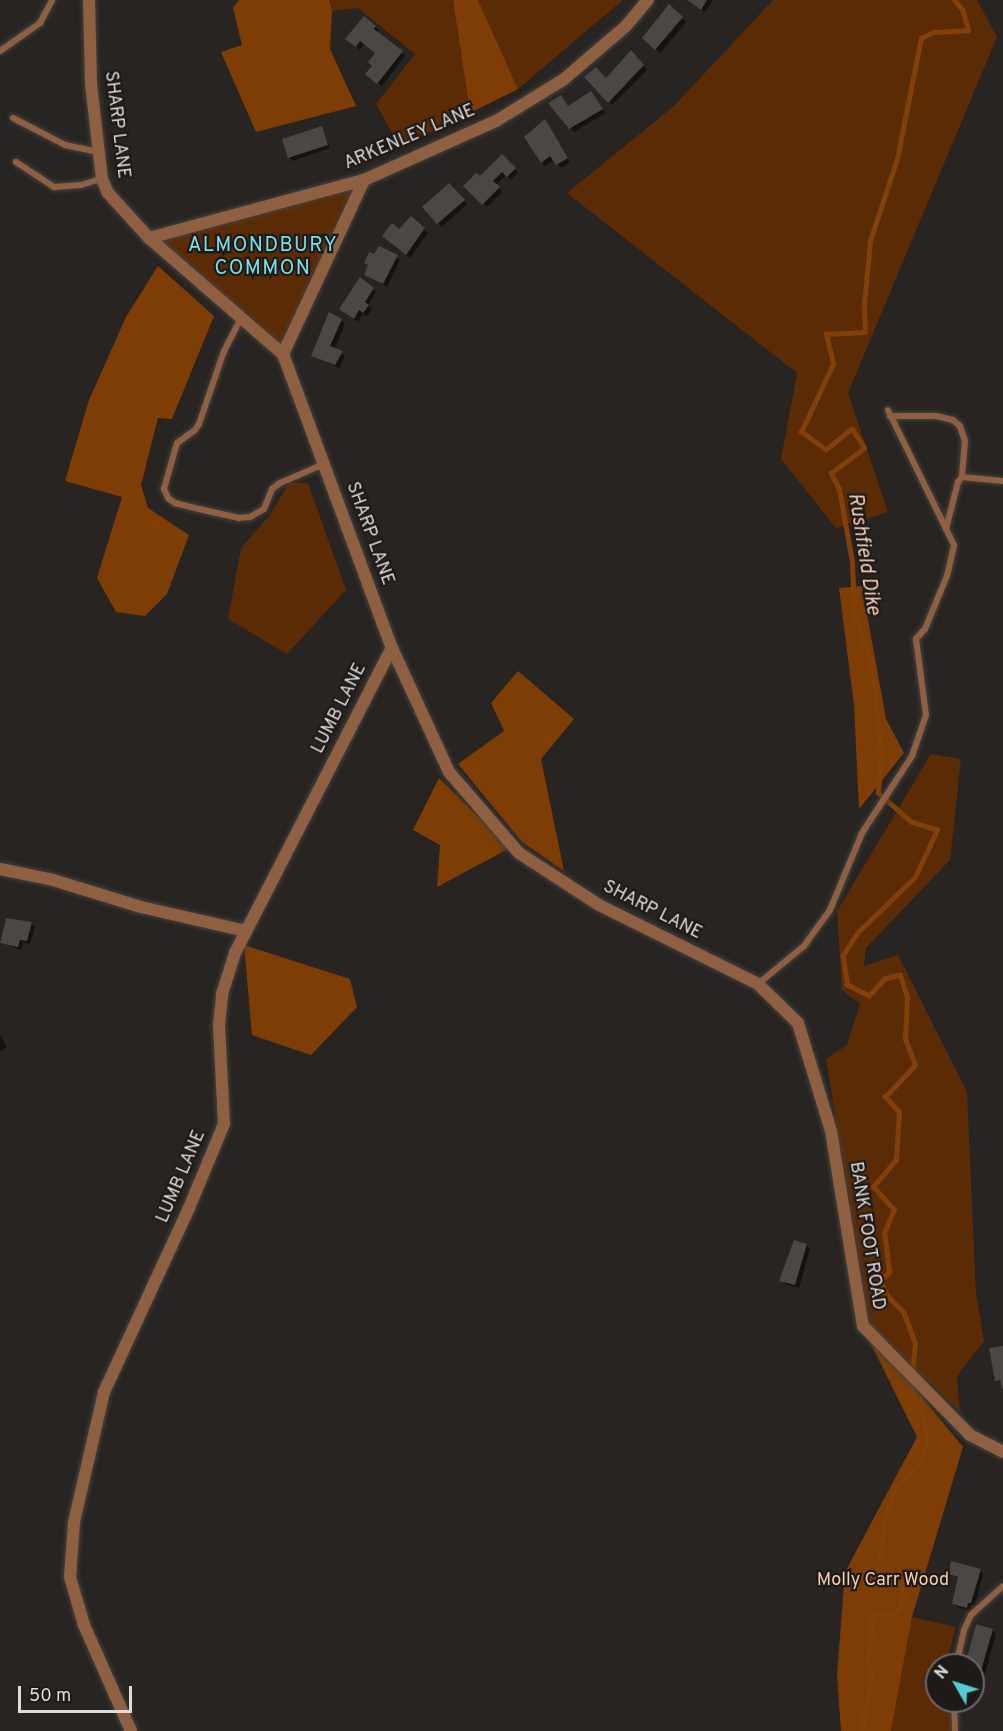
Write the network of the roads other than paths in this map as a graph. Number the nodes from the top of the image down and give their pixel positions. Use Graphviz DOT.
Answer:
graph roads {
  1 [pos="52,0"];
  2 [pos="89,0"];
  3 [pos="648,0"];
  4 [pos="0,51"];
  5 [pos="13,118"];
  6 [pos="100,152"];
  7 [pos="16,162"];
  8 [pos="102,179"];
  9 [pos="364,180"];
  10 [pos="149,238"];
  11 [pos="241,318"];
  12 [pos="283,354"];
  13 [pos="324,464"];
  14 [pos="962,477"];
  15 [pos="1003,481"];
  16 [pos="946,530"];
  17 [pos="392,648"];
  18 [pos="0,868"];
  19 [pos="246,931"];
  20 [pos="758,984"];
  21 [pos="1003,1452"];
  22 [pos="1003,1586"];
  23 [pos="958,1653"];
  24 [pos="954,1713"];
  25 [pos="131,1731"];
  26 [pos="955,1731"];
  1 -- 4 [label="lane"];
  2 -- 6 [label="street, SHARP LANE"];
  3 -- 9 [label="street, ARKENLEY LANE"];
  5 -- 6 [label="lane"];
  6 -- 8 [label="street, SHARP LANE"];
  7 -- 8 [label="lane"];
  8 -- 10 [label="street, SHARP LANE"];
  9 -- 10 [label="street, ARKENLEY LANE"];
  9 -- 12 [label="street"];
  10 -- 11 [label="street, SHARP LANE"];
  11 -- 12 [label="street, SHARP LANE"];
  11 -- 13 [label="lane"];
  12 -- 13 [label="street, SHARP LANE"];
  13 -- 17 [label="street, SHARP LANE"];
  14 -- 15 [label="lane"];
  14 -- 16 [label="lane"];
  14 -- 16 [label="lane"];
  16 -- 20 [label="lane"];
  17 -- 19 [label="street, LUMB LANE"];
  17 -- 20 [label="street, SHARP LANE"];
  18 -- 19 [label="street"];
  19 -- 25 [label="street, LUMB LANE"];
  20 -- 21 [label="street, BANK FOOT ROAD"];
  22 -- 23 [label="lane"];
  24 -- 26 [label="lane"];
}
